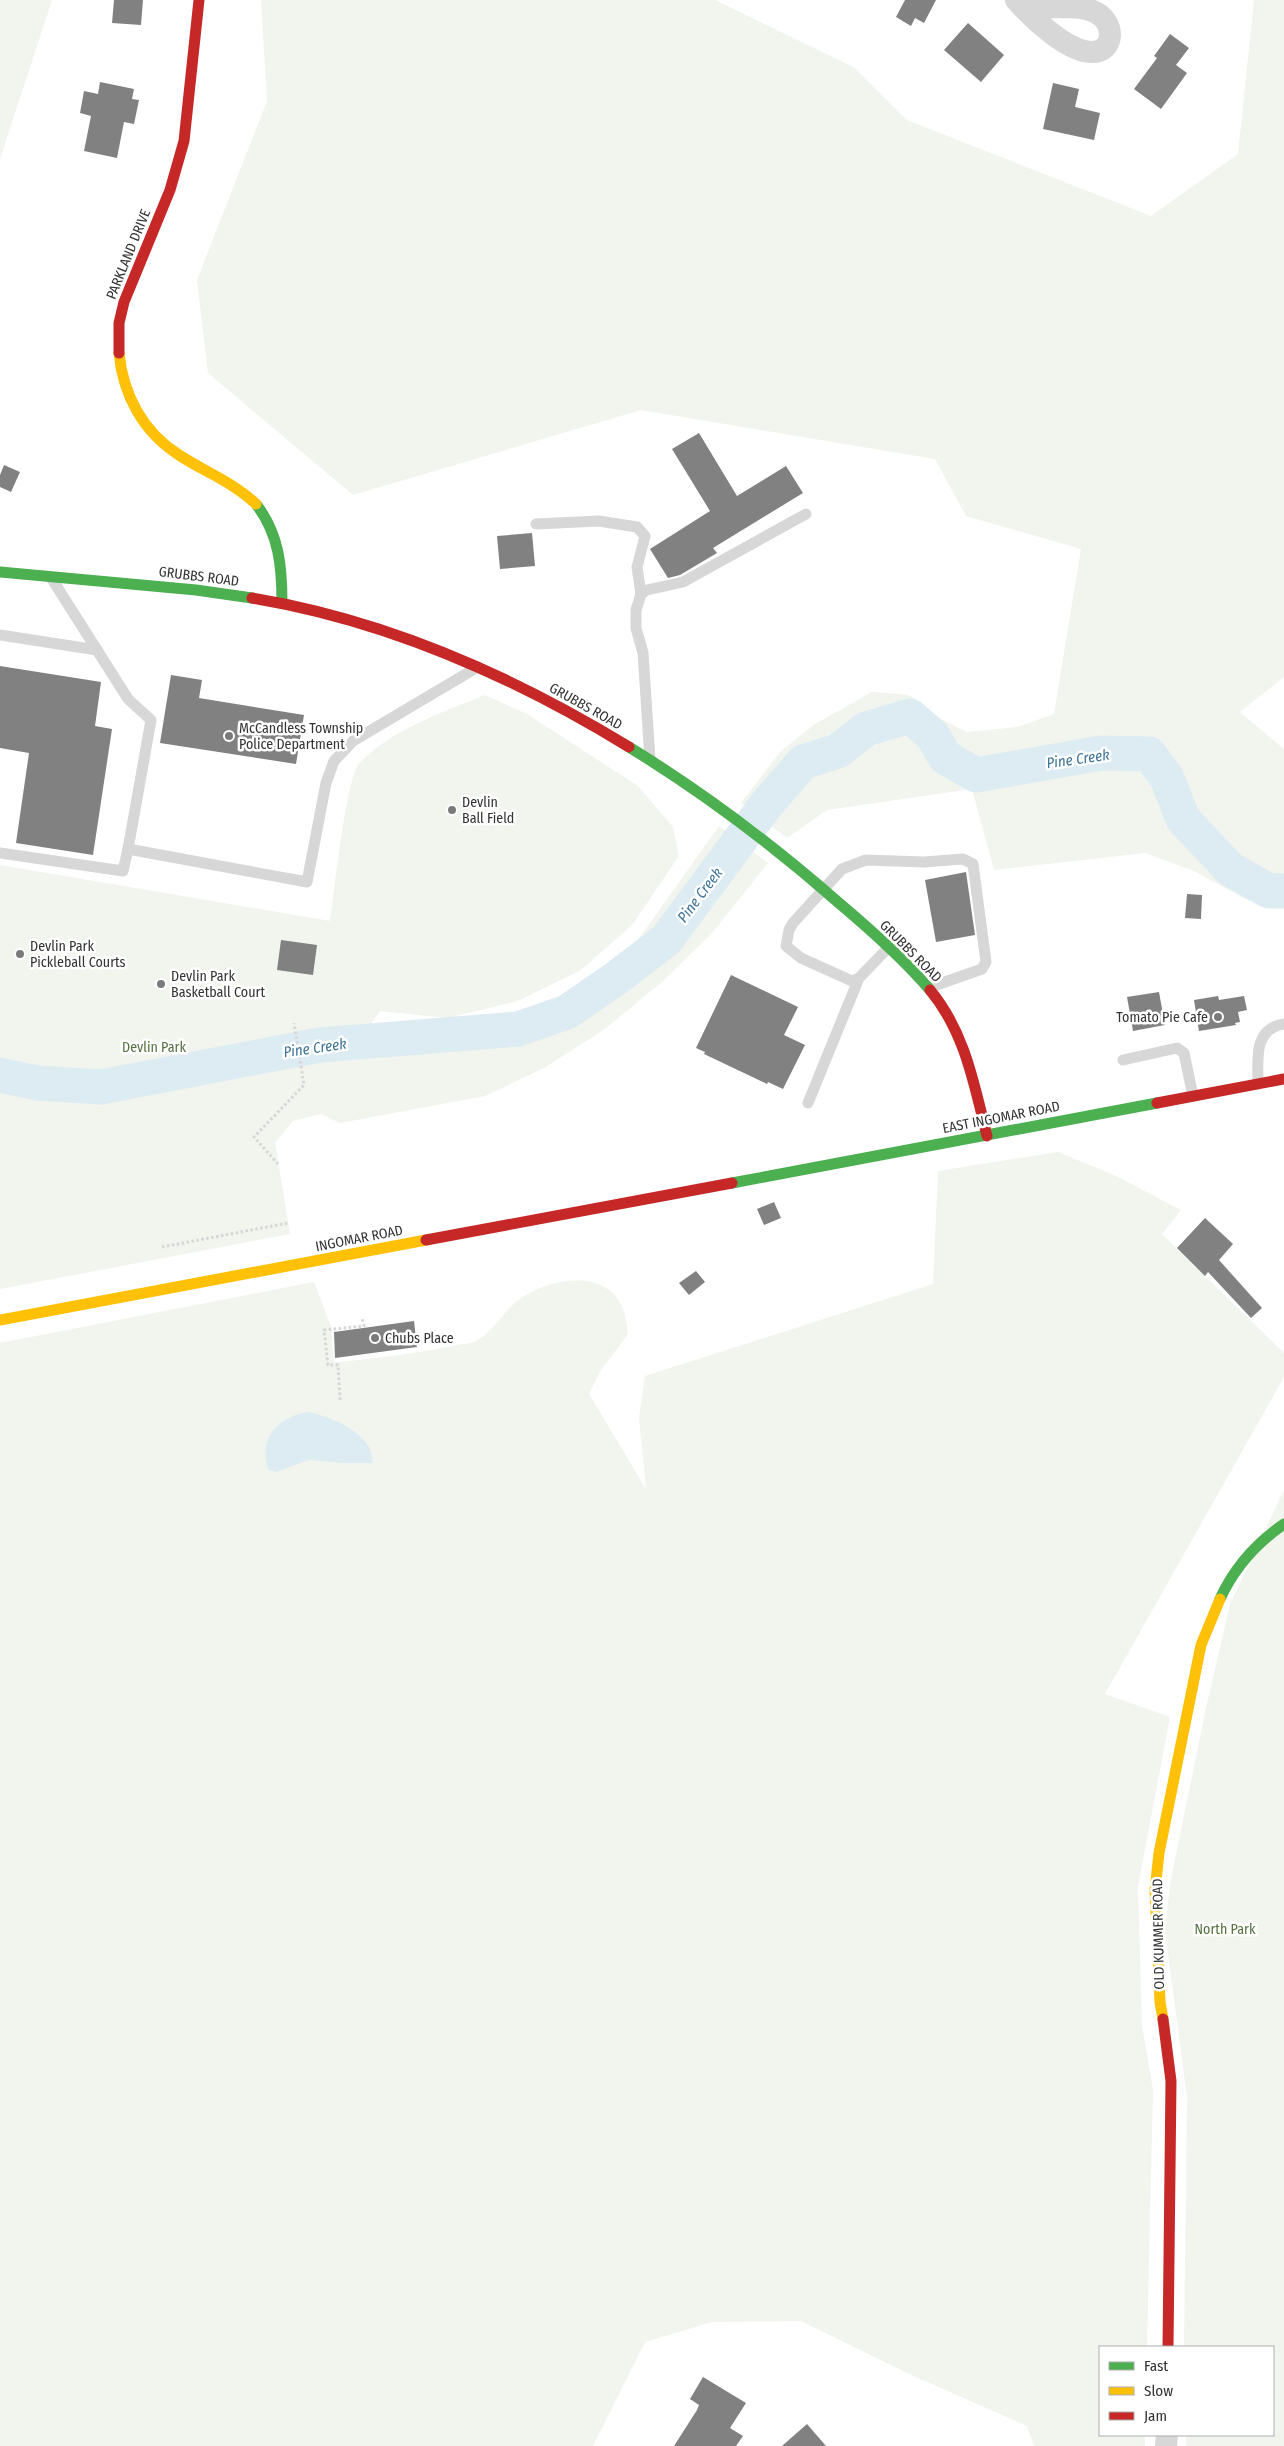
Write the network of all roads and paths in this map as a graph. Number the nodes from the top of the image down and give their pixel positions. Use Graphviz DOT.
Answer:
graph roads {
  1 [pos="199,0"];
  2 [pos="806,514"];
  3 [pos="536,524"];
  4 [pos="0,572"];
  5 [pos="52,578"];
  6 [pos="641,594"];
  7 [pos="282,603"];
  8 [pos="0,635"];
  9 [pos="97,650"];
  10 [pos="477,667"];
  11 [pos="650,761"];
  12 [pos="128,849"];
  13 [pos="0,853"];
  14 [pos="825,890"];
  15 [pos="888,948"];
  16 [pos="858,978"];
  17 [pos="928,988"];
  18 [pos="294,1022"];
  19 [pos="1284,1024"];
  20 [pos="1123,1060"];
  21 [pos="1284,1079"];
  22 [pos="1258,1084"];
  23 [pos="1193,1096"];
  24 [pos="808,1103"];
  25 [pos="987,1136"];
  26 [pos="278,1164"];
  27 [pos="724,1184"];
  28 [pos="288,1223"];
  29 [pos="162,1248"];
  30 [pos="362,1318"];
  31 [pos="0,1320"];
  32 [pos="340,1400"];
  33 [pos="1284,1524"];
  34 [pos="1168,2346"];
  1 -- 7 [label="street, PARKLAND DRIVE"];
  2 -- 6 [label="lane"];
  3 -- 6 [label="lane"];
  4 -- 5 [label="street, GRUBBS ROAD"];
  5 -- 7 [label="street, GRUBBS ROAD"];
  5 -- 9 [label="lane"];
  6 -- 11 [label="lane"];
  7 -- 10 [label="street, GRUBBS ROAD"];
  8 -- 9 [label="lane"];
  9 -- 12 [label="lane"];
  10 -- 11 [label="street, GRUBBS ROAD"];
  10 -- 12 [label="lane"];
  11 -- 14 [label="street, GRUBBS ROAD"];
  12 -- 13 [label="lane"];
  14 -- 15 [label="street, GRUBBS ROAD"];
  14 -- 16 [label="lane"];
  14 -- 17 [label="lane"];
  15 -- 16 [label="lane"];
  15 -- 17 [label="street, GRUBBS ROAD"];
  16 -- 24 [label="lane"];
  17 -- 25 [label="street, GRUBBS ROAD"];
  18 -- 26 [label="path"];
  19 -- 22 [label="lane"];
  20 -- 23 [label="lane"];
  21 -- 22 [label="street, EAST INGOMAR ROAD"];
  22 -- 23 [label="street, EAST INGOMAR ROAD"];
  23 -- 25 [label="street, EAST INGOMAR ROAD"];
  25 -- 27 [label="street, EAST INGOMAR ROAD"];
  27 -- 31 [label="street, INGOMAR ROAD"];
  28 -- 29 [label="path"];
  30 -- 32 [label="path"];
  33 -- 34 [label="street, OLD KUMMER ROAD"];
}
